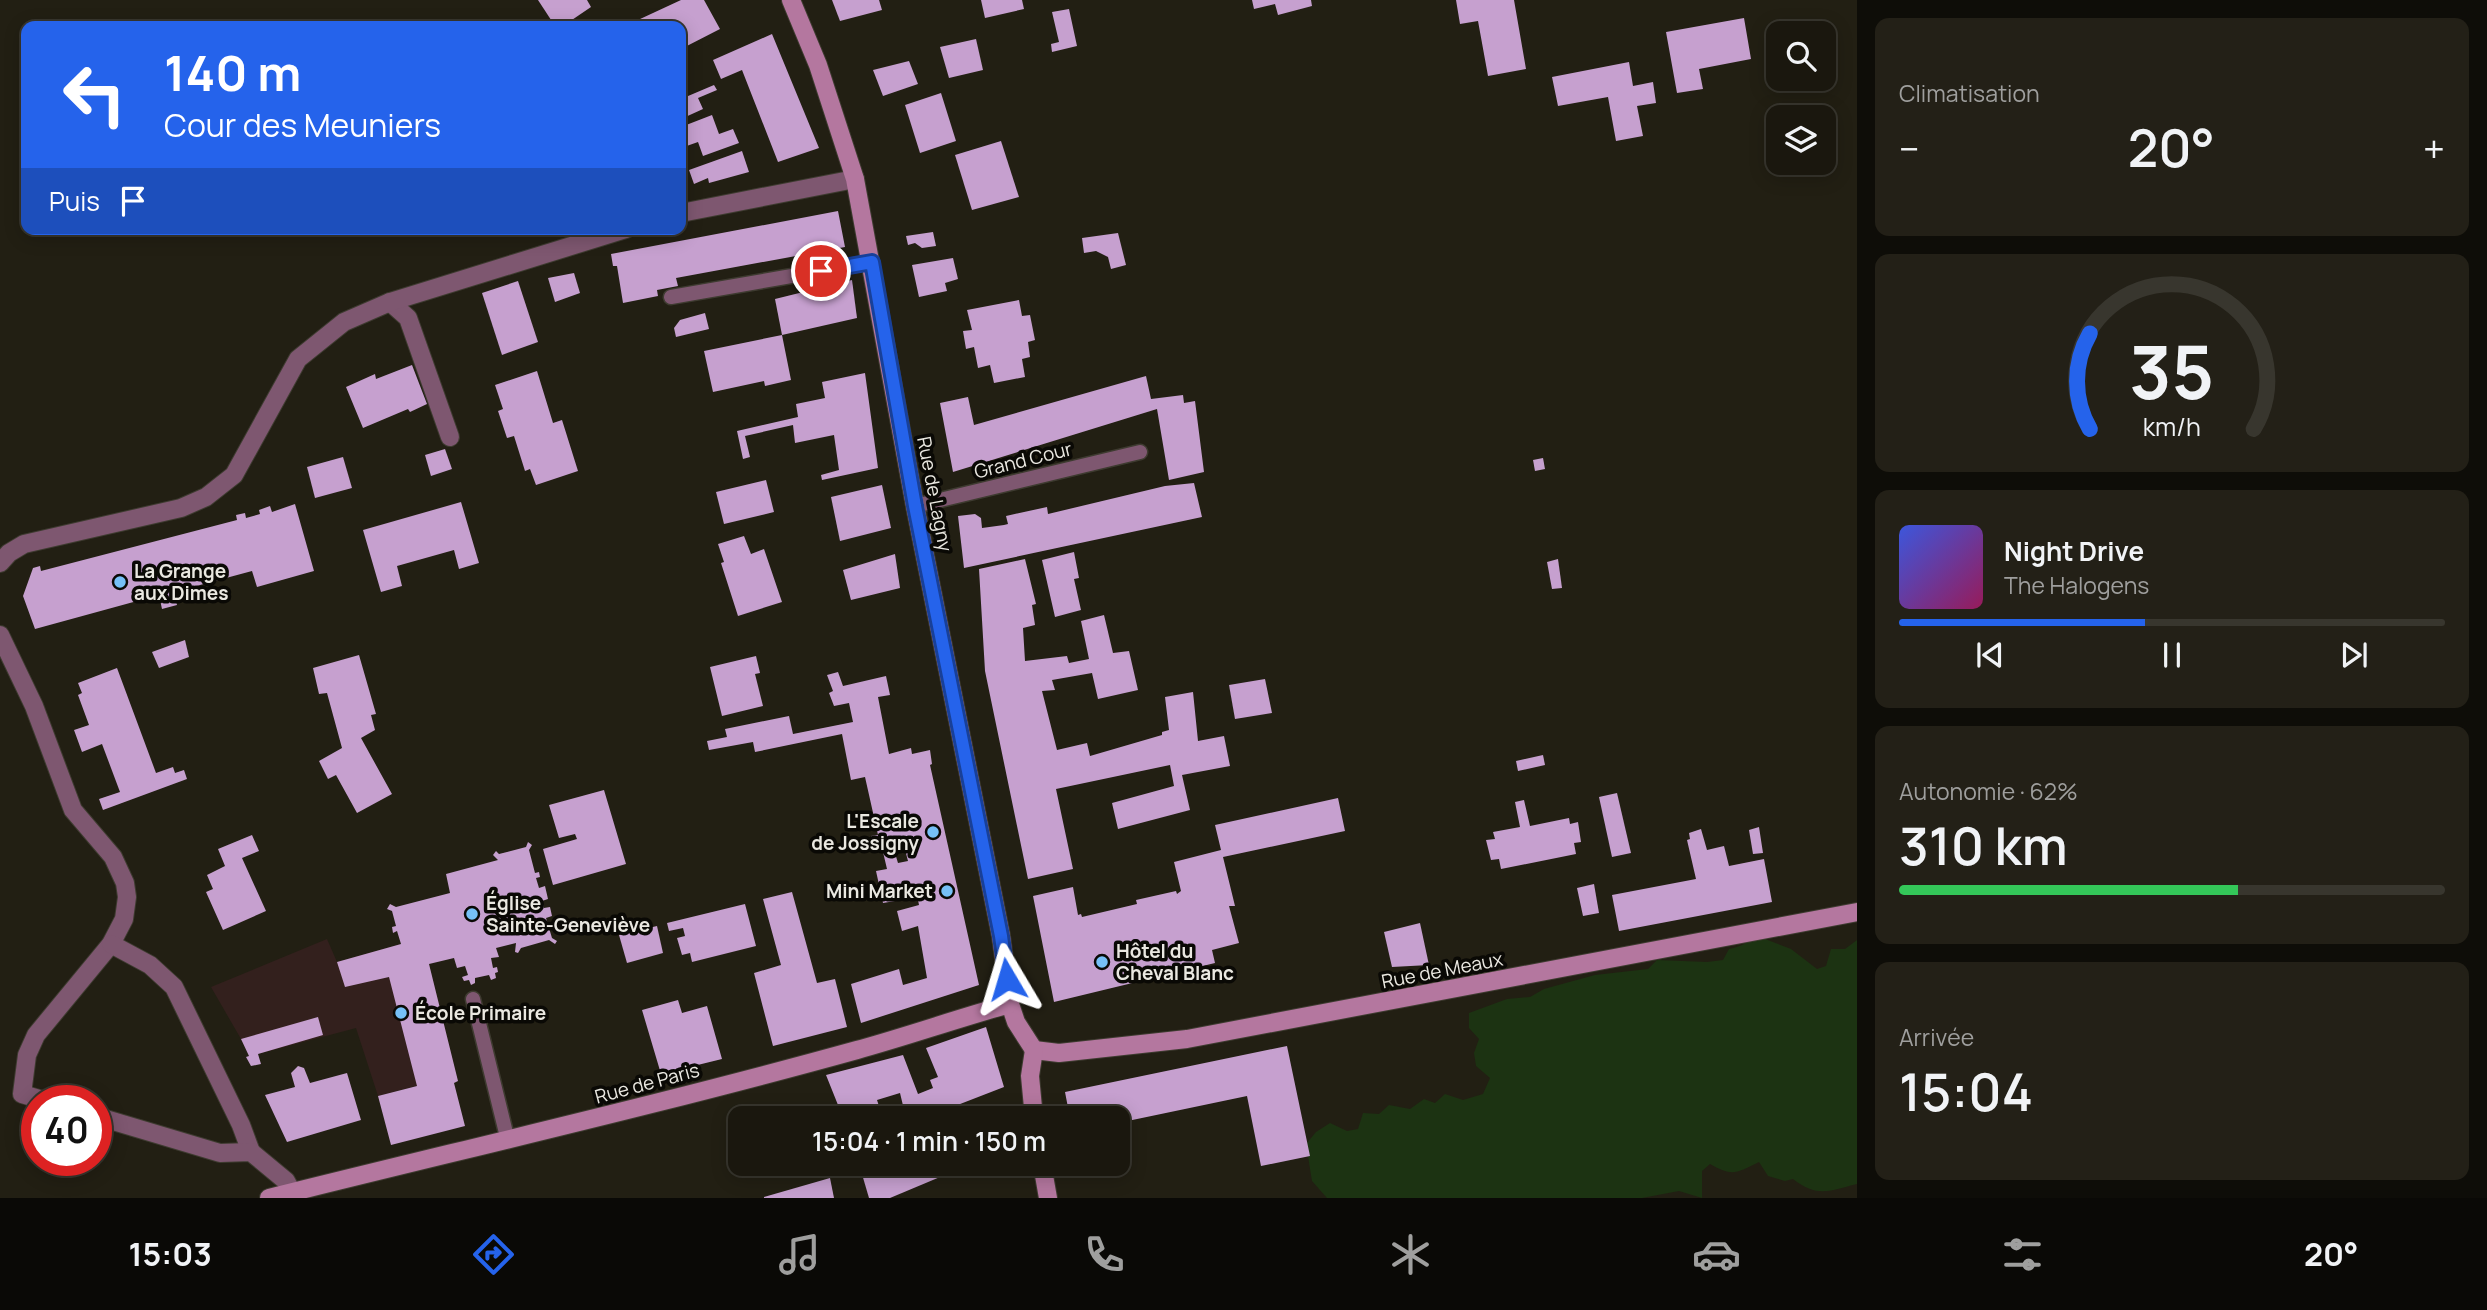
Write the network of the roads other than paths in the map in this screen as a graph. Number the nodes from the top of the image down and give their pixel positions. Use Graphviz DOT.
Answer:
graph roads {
  1 [pos="791,0"];
  2 [pos="855,179"];
  3 [pos="686,212"];
  4 [pos="607,235"];
  5 [pos="872,262"];
  6 [pos="671,297"];
  7 [pos="390,302"];
  8 [pos="450,437"];
  9 [pos="1140,452"];
  10 [pos="915,506"];
  11 [pos="0,564"];
  12 [pos="0,635"];
  13 [pos="1857,912"];
  14 [pos="111,943"];
  15 [pos="473,999"];
  16 [pos="1010,1004"];
  17 [pos="1034,1050"];
  18 [pos="23,1085"];
  19 [pos="1033,1106"];
  20 [pos="112,1121"];
  21 [pos="508,1141"];
  22 [pos="251,1152"];
  23 [pos="1044,1176"];
  24 [pos="292,1192"];
  25 [pos="269,1198"];
  26 [pos="1048,1198"];
  1 -- 2 [label="main road, Rue de Lagny"];
  2 -- 3 [label="street"];
  2 -- 5 [label="main road, Rue de Lagny"];
  4 -- 7 [label="street"];
  5 -- 6 [label="lane"];
  5 -- 10 [label="main road, Rue de Lagny"];
  7 -- 8 [label="street"];
  7 -- 11 [label="street"];
  9 -- 10 [label="lane, Grand Cour"];
  10 -- 16 [label="main road, Rue de Lagny"];
  12 -- 14 [label="street"];
  13 -- 17 [label="main road, Rue de Meaux"];
  14 -- 18 [label="street"];
  14 -- 22 [label="street"];
  15 -- 21 [label="lane"];
  16 -- 17 [label="main road, Rue de Lagny"];
  16 -- 21 [label="main road, Rue de Paris"];
  17 -- 19 [label="main road"];
  20 -- 22 [label="street"];
  21 -- 24 [label="main road, Rue de Paris"];
  22 -- 24 [label="street"];
  23 -- 26 [label="main road"];
  24 -- 25 [label="main road, Rue de Paris"];
}
